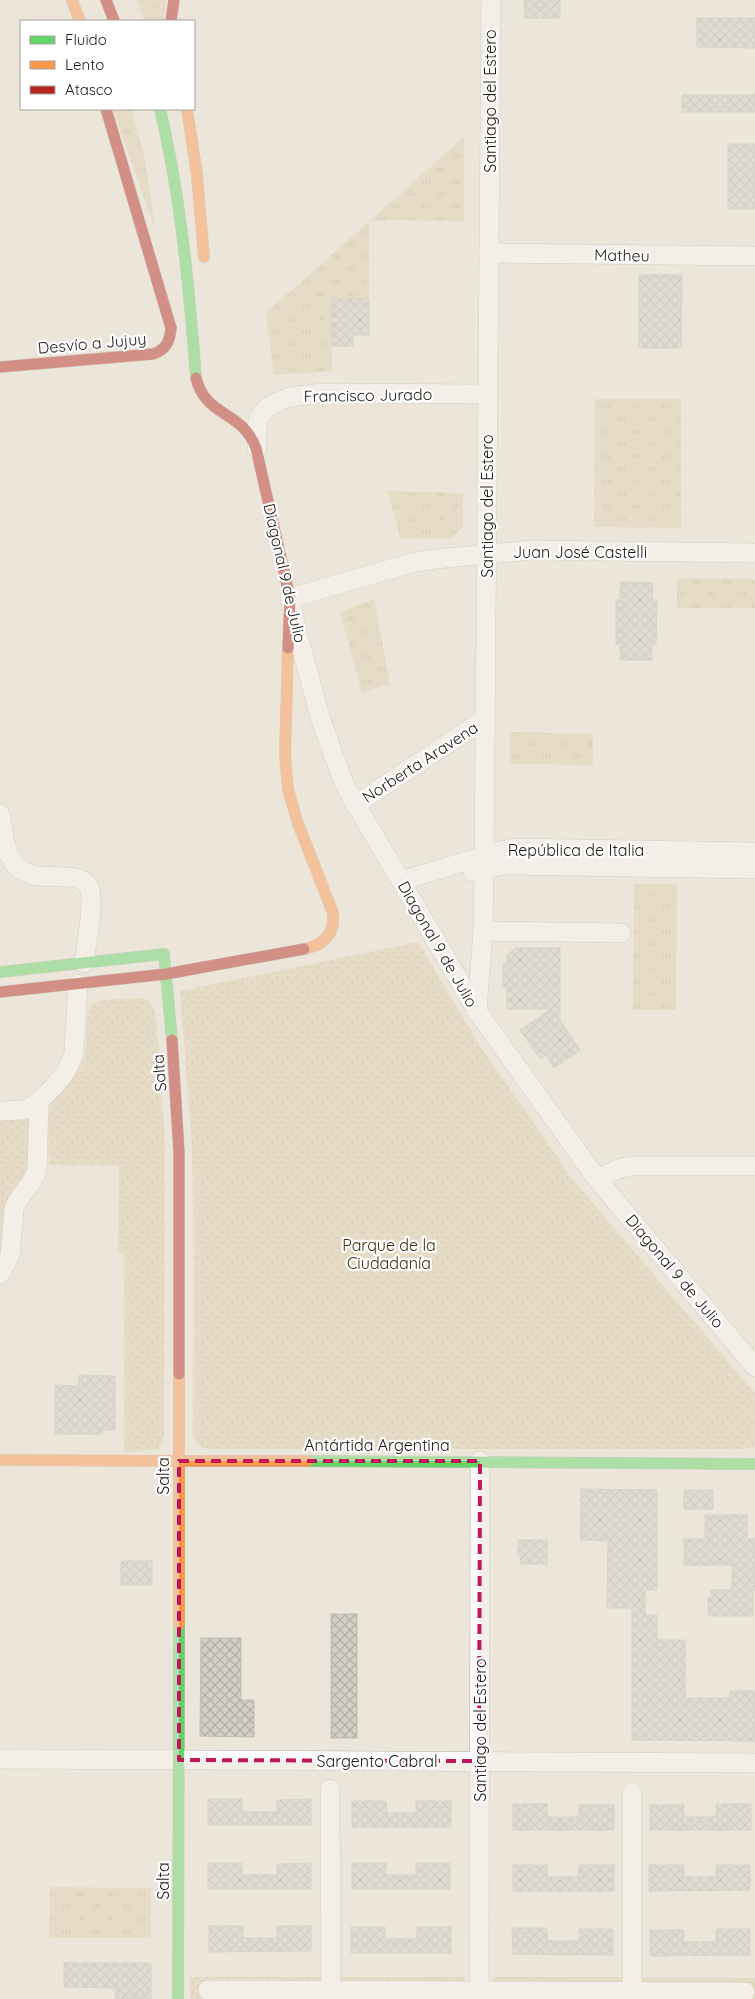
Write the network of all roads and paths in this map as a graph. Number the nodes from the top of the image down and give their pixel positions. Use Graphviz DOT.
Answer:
graph roads {
  1 [pos="72,0"];
  2 [pos="106,0"];
  3 [pos="174,0"];
  4 [pos="491,0"];
  5 [pos="80,20"];
  6 [pos="114,20"];
  7 [pos="171,20"];
  8 [pos="106,110"];
  9 [pos="160,110"];
  10 [pos="187,110"];
  11 [pos="489,253"];
  12 [pos="755,256"];
  13 [pos="206,272"];
  14 [pos="170,280"];
  15 [pos="203,323"];
  16 [pos="171,328"];
  17 [pos="0,367"];
  18 [pos="196,378"];
  19 [pos="488,394"];
  20 [pos="257,452"];
  21 [pos="755,553"];
  22 [pos="486,554"];
  23 [pos="290,598"];
  24 [pos="485,719"];
  25 [pos="355,805"];
  26 [pos="0,814"];
  27 [pos="755,852"];
  28 [pos="484,862"];
  29 [pos="755,869"];
  30 [pos="404,886"];
  31 [pos="482,931"];
  32 [pos="622,933"];
  33 [pos="84,963"];
  34 [pos="0,972"];
  35 [pos="166,974"];
  36 [pos="78,984"];
  37 [pos="0,992"];
  38 [pos="477,1011"];
  39 [pos="38,1101"];
  40 [pos="0,1111"];
  41 [pos="755,1166"];
  42 [pos="597,1179"];
  43 [pos="0,1274"];
  44 [pos="755,1367"];
  45 [pos="0,1460"];
  46 [pos="179,1461"];
  47 [pos="480,1461"];
  48 [pos="755,1464"];
  49 [pos="0,1759"];
  50 [pos="180,1760"];
  51 [pos="480,1762"];
  52 [pos="755,1762"];
  53 [pos="330,1789"];
  54 [pos="632,1792"];
  55 [pos="208,1990"];
  56 [pos="331,1990"];
  57 [pos="632,1991"];
  58 [pos="745,1992"];
  59 [pos="479,1995"];
  60 [pos="178,1999"];
  1 -- 5 [label="main road"];
  2 -- 6 [label="main road"];
  3 -- 7 [label="main road"];
  4 -- 11 [label="street, Santiago del Estero"];
  8 -- 16 [label="main road"];
  9 -- 18 [label="main road"];
  10 -- 13 [label="main road"];
  11 -- 12 [label="street, Matheu"];
  11 -- 19 [label="street, Santiago del Estero"];
  14 -- 16 [label="main road"];
  15 -- 18 [label="main road"];
  16 -- 17 [label="main road, Desvío a Jujuy"];
  18 -- 20 [label="main road, Diagonal 9 de Julio"];
  19 -- 20 [label="street, Francisco Jurado"];
  19 -- 22 [label="street, Santiago del Estero"];
  20 -- 23 [label="main road, Diagonal 9 de Julio"];
  21 -- 22 [label="street, Juan José Castelli"];
  22 -- 23 [label="street, Juan José Castelli"];
  22 -- 24 [label="street, Santiago del Estero"];
  23 -- 25 [label="street, Diagonal 9 de Julio"];
  23 -- 35 [label="main road"];
  24 -- 25 [label="street, Norberta Aravena"];
  24 -- 28 [label="street, Santiago del Estero"];
  25 -- 30 [label="street, Diagonal 9 de Julio"];
  26 -- 33 [label="street"];
  27 -- 28 [label="street, República de Italia"];
  28 -- 29 [label="street, República de Italia"];
  28 -- 30 [label="street, República de Italia"];
  28 -- 31 [label="street, Santiago del Estero"];
  30 -- 38 [label="street, Diagonal 9 de Julio"];
  31 -- 32 [label="street"];
  31 -- 38 [label="street, Santiago del Estero"];
  33 -- 34 [label="main road"];
  33 -- 35 [label="main road, Salta"];
  35 -- 36 [label="main road"];
  35 -- 46 [label="main road, Salta"];
  36 -- 37 [label="main road"];
  36 -- 39 [label="street"];
  38 -- 42 [label="street, Diagonal 9 de Julio"];
  39 -- 40 [label="street"];
  39 -- 43 [label="street"];
  41 -- 42 [label="street"];
  42 -- 44 [label="street, Diagonal 9 de Julio"];
  45 -- 46 [label="main road, Antártida Argentina"];
  46 -- 47 [label="main road, Antártida Argentina"];
  46 -- 50 [label="main road, Salta"];
  47 -- 48 [label="main road, Antártida Argentina"];
  47 -- 51 [label="street, Santiago del Estero"];
  49 -- 50 [label="street, Sargento Cabral"];
  50 -- 51 [label="street, Sargento Cabral"];
  50 -- 60 [label="main road, Salta"];
  51 -- 52 [label="street, Sargento Cabral"];
  51 -- 59 [label="street, Santiago del Estero"];
  53 -- 56 [label="street"];
  54 -- 57 [label="street"];
  55 -- 56 [label="street"];
  56 -- 59 [label="street"];
  57 -- 58 [label="street"];
  57 -- 59 [label="street"];
}
